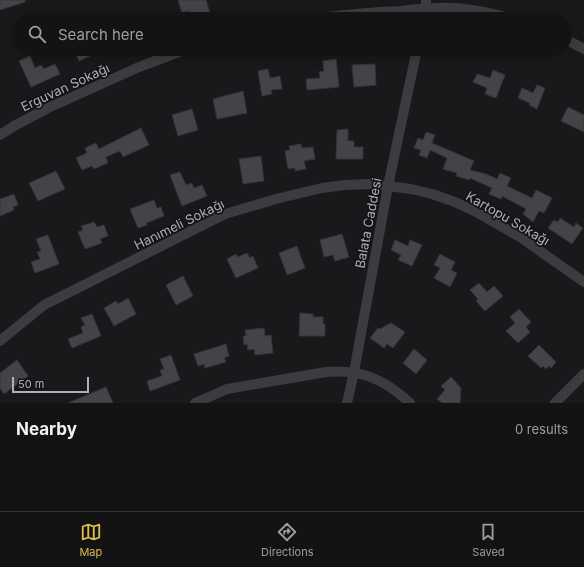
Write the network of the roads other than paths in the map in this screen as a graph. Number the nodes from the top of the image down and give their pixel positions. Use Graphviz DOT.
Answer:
graph roads {
  1 [pos="425,9"];
  2 [pos="378,12"];
  3 [pos="484,12"];
  4 [pos="572,43"];
  5 [pos="584,49"];
  6 [pos="168,56"];
  7 [pos="416,56"];
  8 [pos="0,135"];
  9 [pos="388,186"];
  10 [pos="584,282"];
  11 [pos="0,341"];
  12 [pos="354,372"];
  13 [pos="584,374"];
  14 [pos="195,403"];
  15 [pos="347,403"];
  16 [pos="410,403"];
  17 [pos="555,403"];
  1 -- 2 [label="street"];
  1 -- 3 [label="street"];
  4 -- 5 [label="street"];
  6 -- 8 [label="street, Erguvan Sokağı"];
  7 -- 9 [label="street, Balata Caddesi"];
  9 -- 10 [label="street, Kartopu Sokağı"];
  9 -- 11 [label="street, Hanımeli Sokağı"];
  9 -- 12 [label="street, Balata Caddesi"];
  12 -- 14 [label="street"];
  12 -- 15 [label="street, Balata Caddesi"];
  12 -- 16 [label="street"];
  13 -- 17 [label="street"];
}
